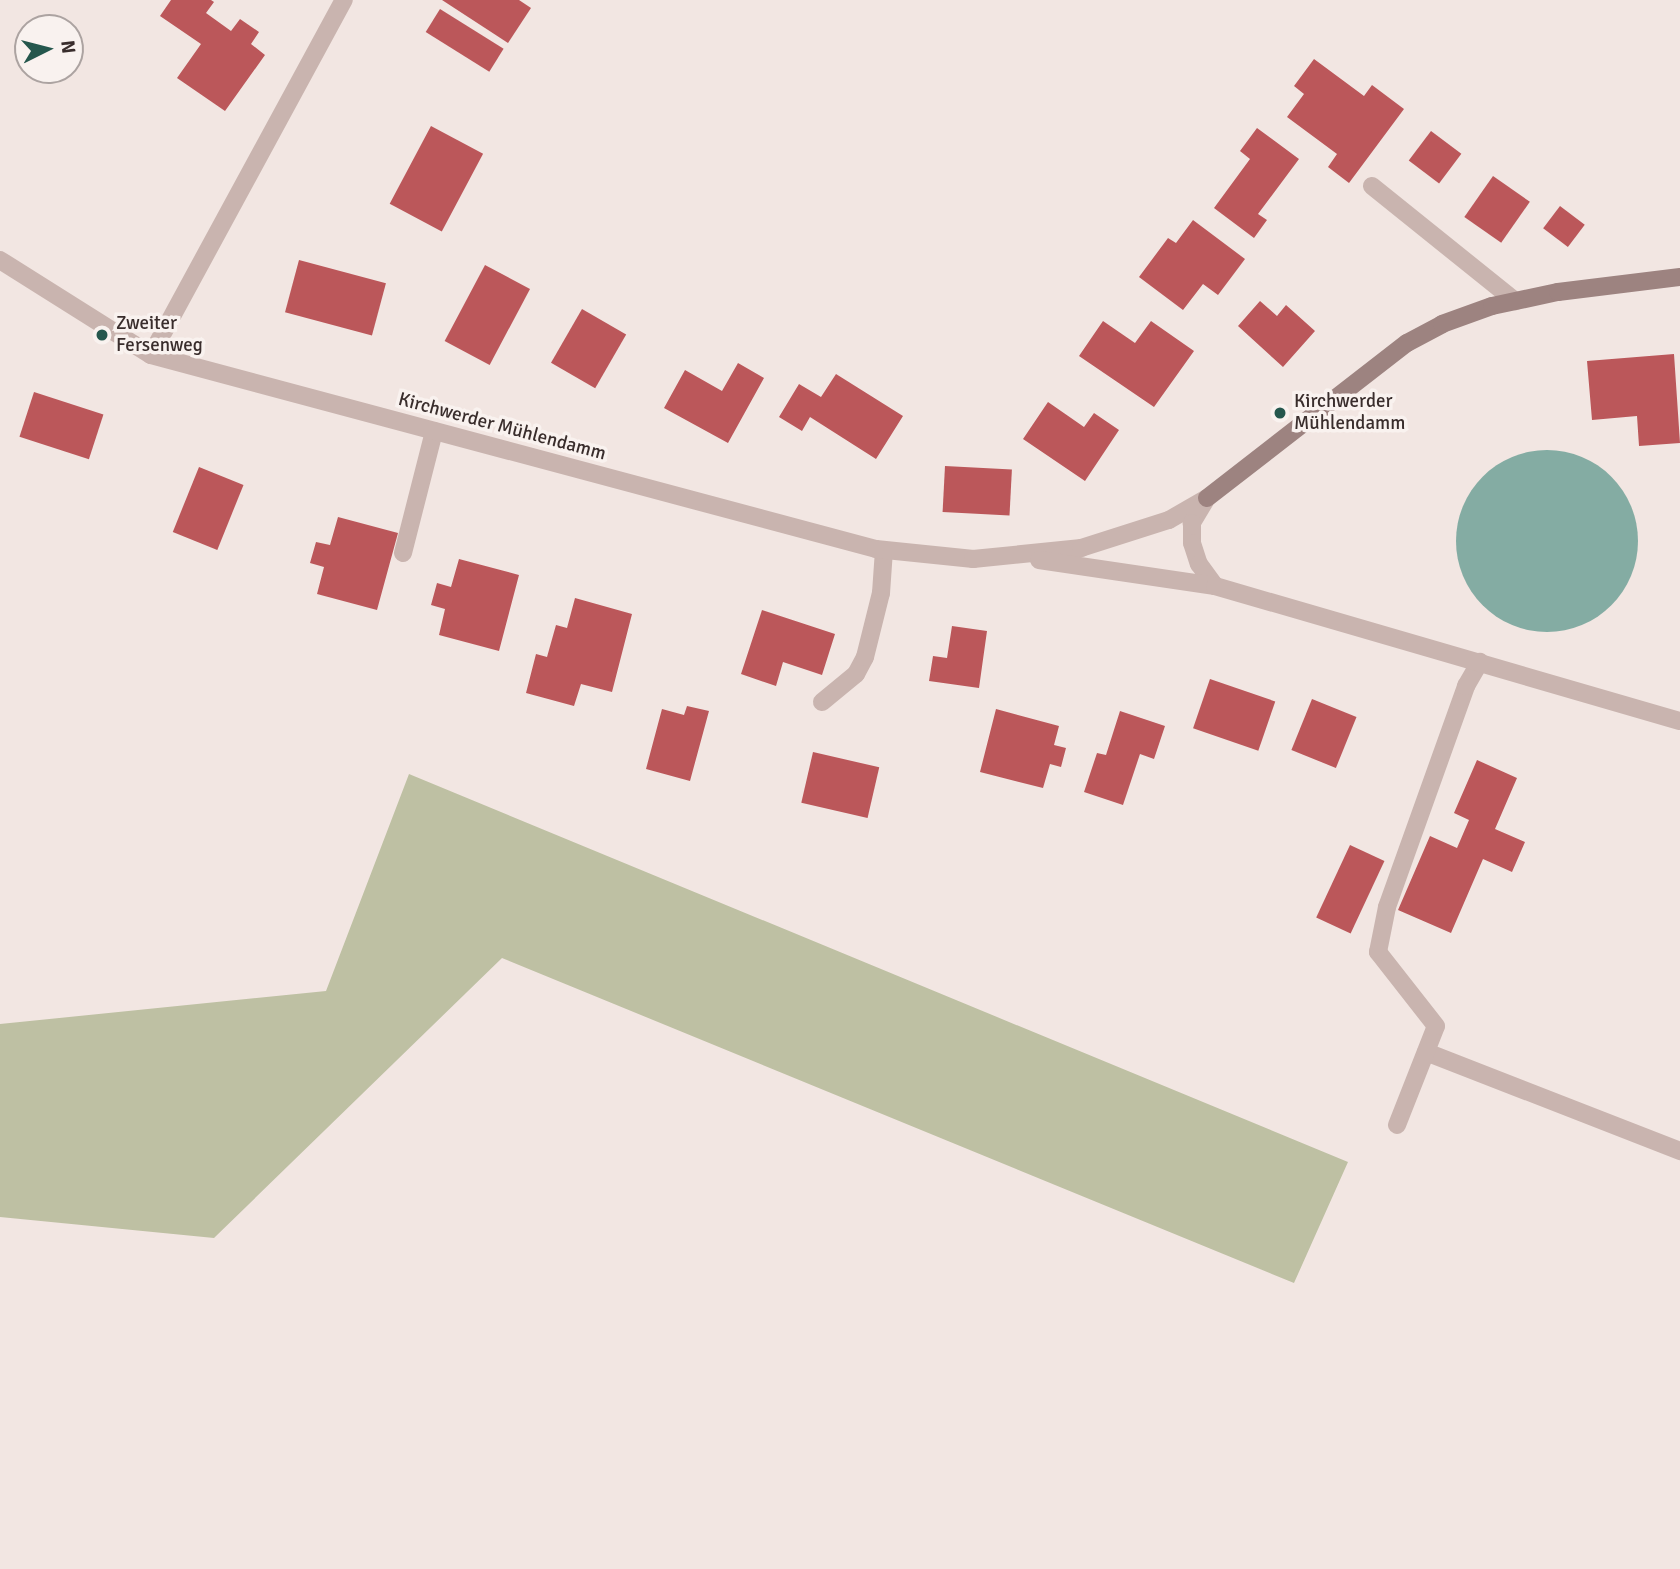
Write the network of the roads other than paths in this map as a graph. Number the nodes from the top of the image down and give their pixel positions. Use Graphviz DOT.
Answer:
graph roads {
  1 [pos="344,0"];
  2 [pos="1372,186"];
  3 [pos="0,260"];
  4 [pos="1680,277"];
  5 [pos="1515,301"];
  6 [pos="151,355"];
  7 [pos="434,430"];
  8 [pos="1207,498"];
  9 [pos="884,550"];
  10 [pos="403,553"];
  11 [pos="1018,557"];
  12 [pos="1215,586"];
  13 [pos="1480,662"];
  14 [pos="822,702"];
  15 [pos="1680,721"];
  16 [pos="1426,1052"];
  17 [pos="1397,1125"];
  18 [pos="1680,1150"];
  1 -- 6 [label="street"];
  2 -- 5 [label="street"];
  3 -- 6 [label="street, Kirchwerder Mühlendamm"];
  4 -- 5 [label="street"];
  5 -- 8 [label="street"];
  6 -- 7 [label="street, Kirchwerder Mühlendamm"];
  7 -- 9 [label="street, Kirchwerder Mühlendamm"];
  7 -- 10 [label="street"];
  8 -- 11 [label="street, Kirchwerder Mühlendamm"];
  8 -- 12 [label="street"];
  9 -- 11 [label="street, Kirchwerder Mühlendamm"];
  9 -- 14 [label="street"];
  11 -- 12 [label="street, Kirchwerder Mühlendamm"];
  12 -- 13 [label="street, Kirchwerder Mühlendamm"];
  13 -- 15 [label="street, Kirchwerder Mühlendamm"];
  13 -- 16 [label="street"];
  16 -- 17 [label="street"];
  16 -- 18 [label="street"];
}
